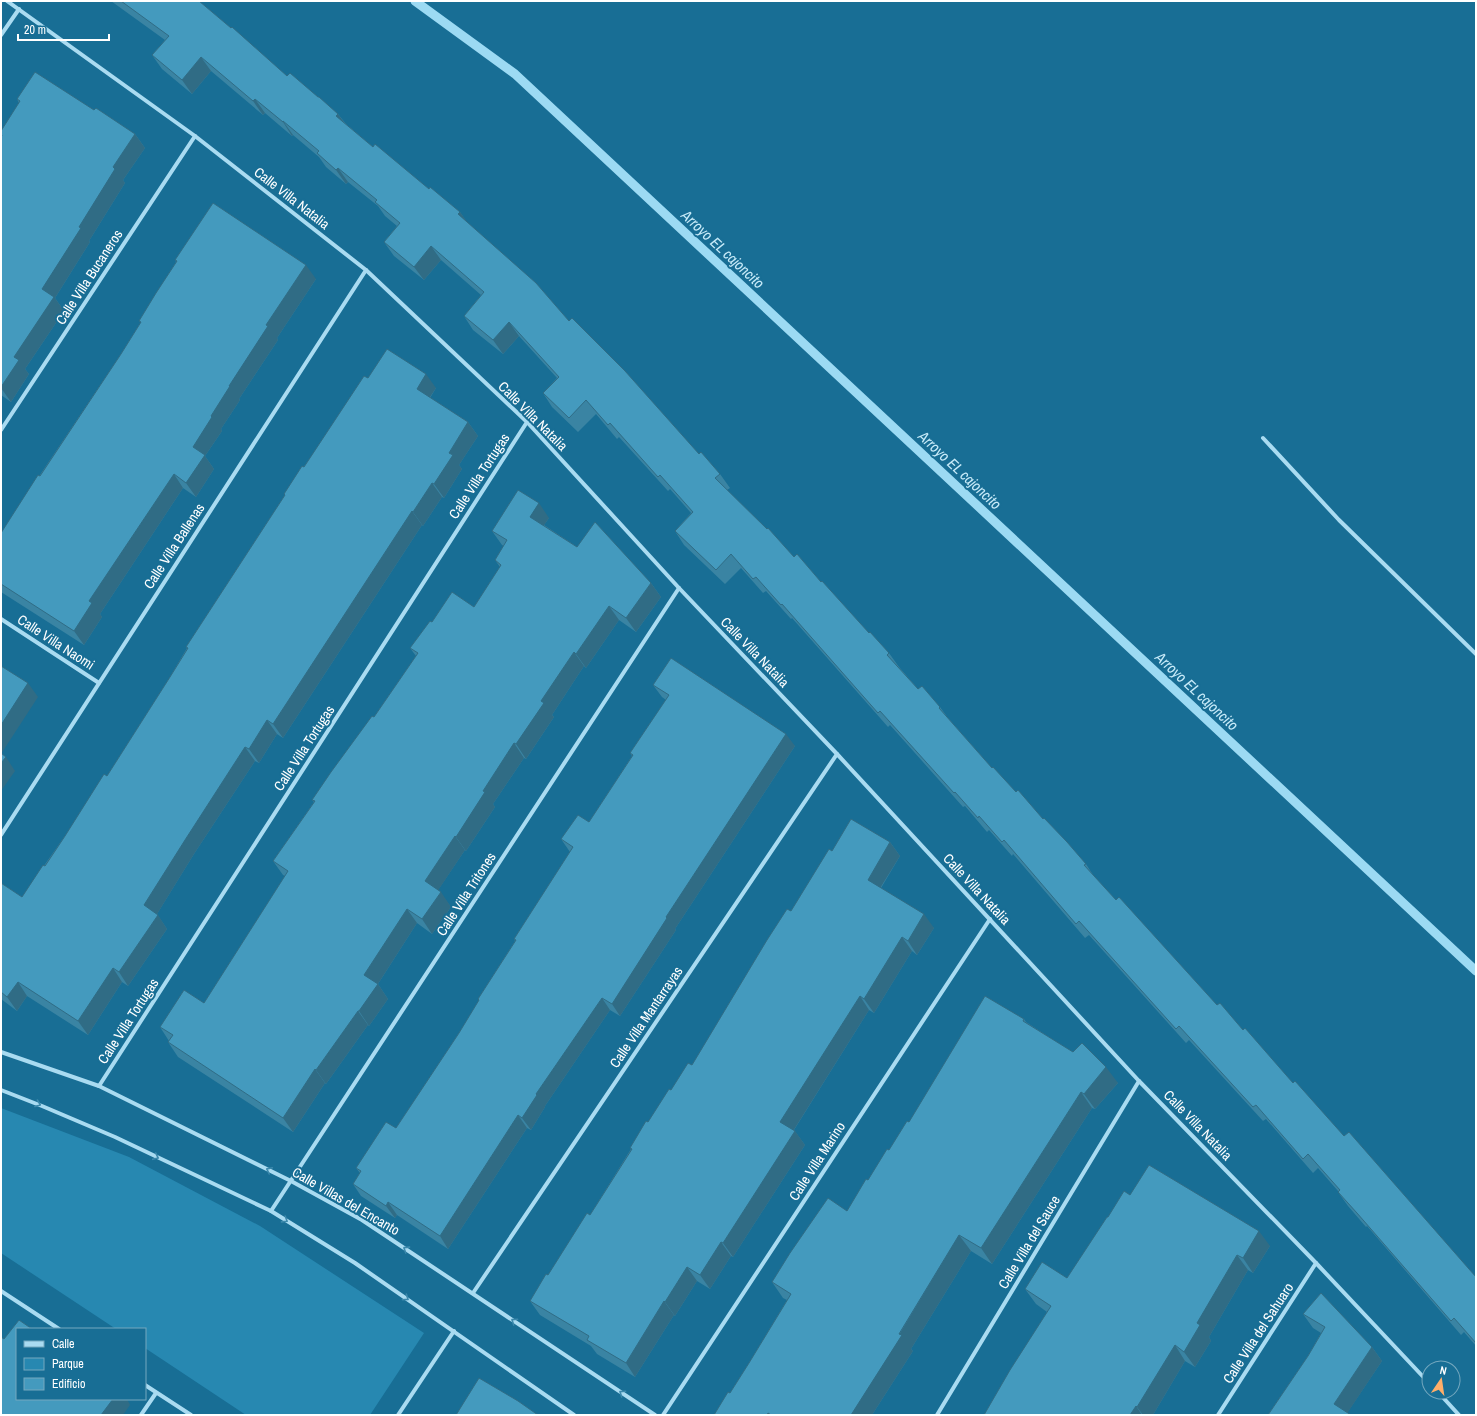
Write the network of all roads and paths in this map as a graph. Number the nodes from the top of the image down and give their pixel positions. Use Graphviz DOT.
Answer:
graph roads {
  1 [pos="7,1"];
  2 [pos="18,9"];
  3 [pos="1,35"];
  4 [pos="195,136"];
  5 [pos="366,270"];
  6 [pos="527,422"];
  7 [pos="1,430"];
  8 [pos="1263,438"];
  9 [pos="680,588"];
  10 [pos="1,618"];
  11 [pos="1476,654"];
  12 [pos="99,683"];
  13 [pos="837,754"];
  14 [pos="1,835"];
  15 [pos="990,919"];
  16 [pos="1,1052"];
  17 [pos="1139,1081"];
  18 [pos="99,1086"];
  19 [pos="1,1090"];
  20 [pos="291,1181"];
  21 [pos="271,1211"];
  22 [pos="1316,1263"];
  23 [pos="1,1291"];
  24 [pos="473,1293"];
  25 [pos="57,1328"];
  26 [pos="454,1331"];
  27 [pos="1421,1375"];
  28 [pos="146,1386"];
  29 [pos="156,1393"];
  30 [pos="1445,1400"];
  31 [pos="141,1415"];
  32 [pos="191,1415"];
  33 [pos="398,1415"];
  34 [pos="574,1415"];
  35 [pos="655,1415"];
  36 [pos="663,1415"];
  37 [pos="937,1415"];
  38 [pos="1218,1415"];
  39 [pos="1459,1415"];
  1 -- 2 [label="street, Calle Villa Natalia"];
  2 -- 3 [label="street"];
  2 -- 4 [label="street, Calle Villa Natalia"];
  4 -- 5 [label="street, Calle Villa Natalia"];
  4 -- 7 [label="street, Calle Villa Bucaneros"];
  5 -- 6 [label="street, Calle Villa Natalia"];
  5 -- 12 [label="street, Calle Villa Ballenas"];
  6 -- 9 [label="street, Calle Villa Natalia"];
  6 -- 18 [label="street, Calle Villa Tortugas"];
  8 -- 11 [label="street"];
  9 -- 13 [label="street, Calle Villa Natalia"];
  9 -- 20 [label="street, Calle Villa Tritones"];
  10 -- 12 [label="street, Calle Villa Naomi"];
  12 -- 14 [label="street, Calle Villa Ballenas"];
  13 -- 15 [label="street, Calle Villa Natalia"];
  13 -- 24 [label="street, Calle Villa Mantarrayas"];
  15 -- 17 [label="street, Calle Villa Natalia"];
  15 -- 36 [label="street, Calle Villa Marino"];
  16 -- 18 [label="street, Calle Villas del Encanto"];
  17 -- 22 [label="street, Calle Villa Natalia"];
  17 -- 37 [label="street, Calle Villa del Sauce"];
  20 -- 18 [label="street, Calle Villas del Encanto, one-way"];
  19 -- 21 [label="street, one-way"];
  20 -- 21 [label="street, Calle Villa Tritones"];
  24 -- 20 [label="street, Calle Villas del Encanto, one-way"];
  21 -- 26 [label="street, one-way"];
  22 -- 27 [label="street, Calle Villa Natalia"];
  22 -- 38 [label="street, Calle Villa del Sahuaro"];
  23 -- 25 [label="street"];
  35 -- 24 [label="street, Calle Villas del Encanto, one-way"];
  26 -- 33 [label="street"];
  26 -- 34 [label="street"];
  28 -- 29 [label="street"];
  29 -- 31 [label="street"];
  29 -- 32 [label="street"];
  30 -- 39 [label="street"];
}
